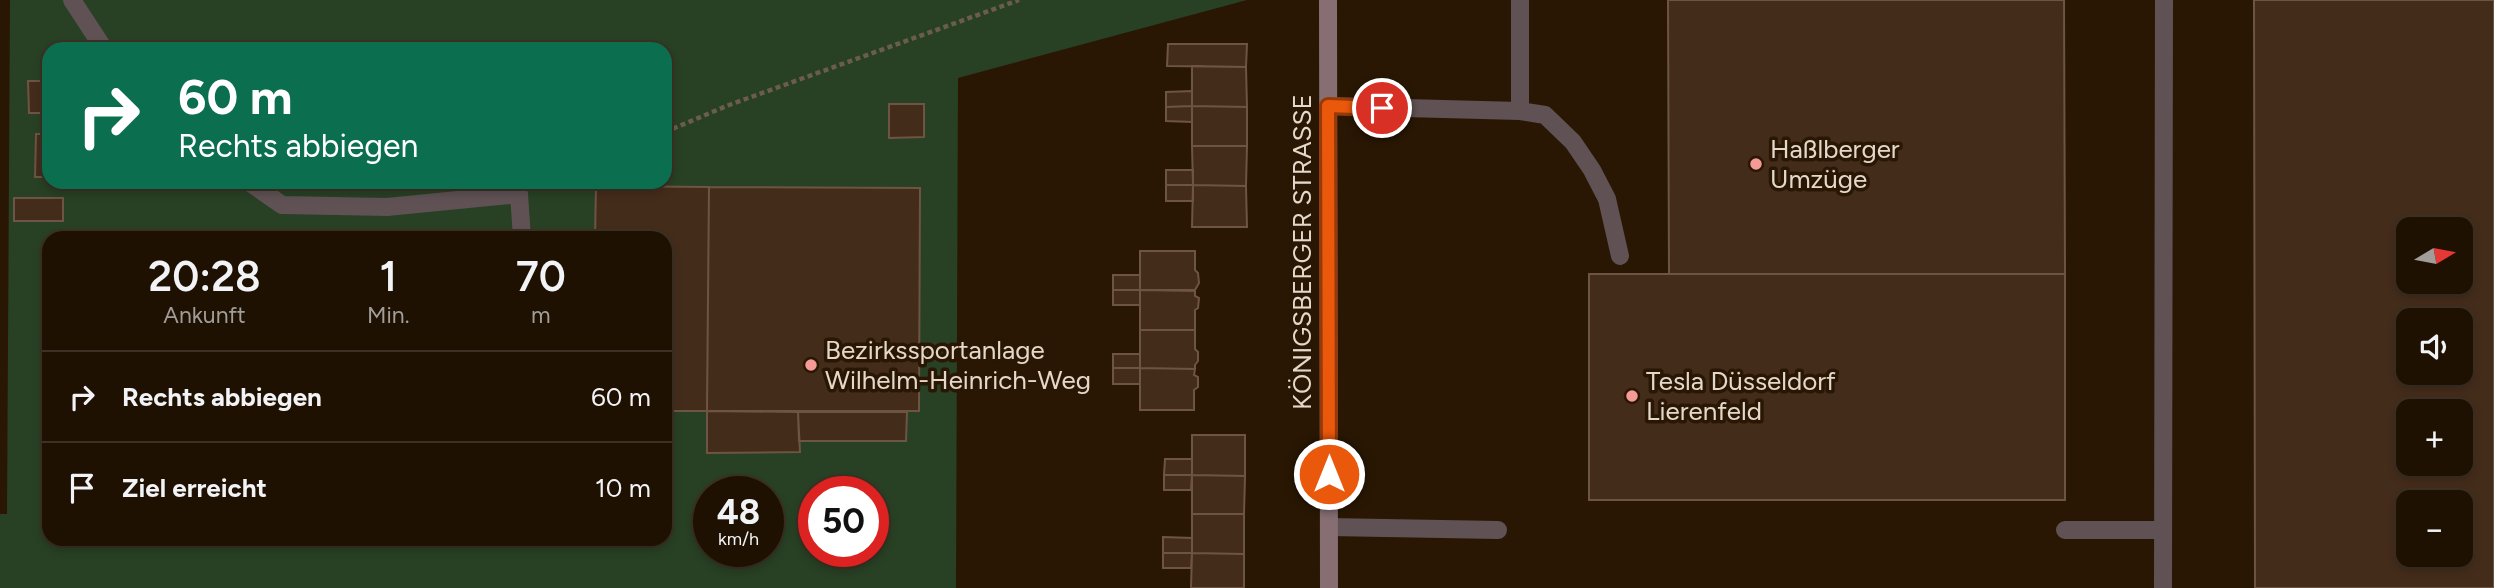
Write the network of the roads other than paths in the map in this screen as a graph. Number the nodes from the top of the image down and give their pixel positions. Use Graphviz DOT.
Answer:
graph roads {
  1 [pos="72,0"];
  2 [pos="1328,0"];
  3 [pos="1520,0"];
  4 [pos="2164,0"];
  5 [pos="99,42"];
  6 [pos="1328,106"];
  7 [pos="1520,111"];
  8 [pos="259,189"];
  9 [pos="522,231"];
  10 [pos="1620,256"];
  11 [pos="1329,527"];
  12 [pos="1498,530"];
  13 [pos="2065,530"];
  14 [pos="2163,530"];
  15 [pos="1329,588"];
  16 [pos="2163,588"];
  1 -- 5 [label="lane"];
  2 -- 6 [label="main road, KÖNIGSBERGER STRASSE"];
  3 -- 7 [label="lane"];
  4 -- 14 [label="lane"];
  6 -- 7 [label="lane"];
  6 -- 11 [label="main road, KÖNIGSBERGER STRASSE"];
  7 -- 10 [label="lane"];
  8 -- 9 [label="lane"];
  11 -- 12 [label="lane"];
  11 -- 15 [label="main road, KÖNIGSBERGER STRASSE"];
  13 -- 14 [label="lane"];
  14 -- 16 [label="lane"];
}
